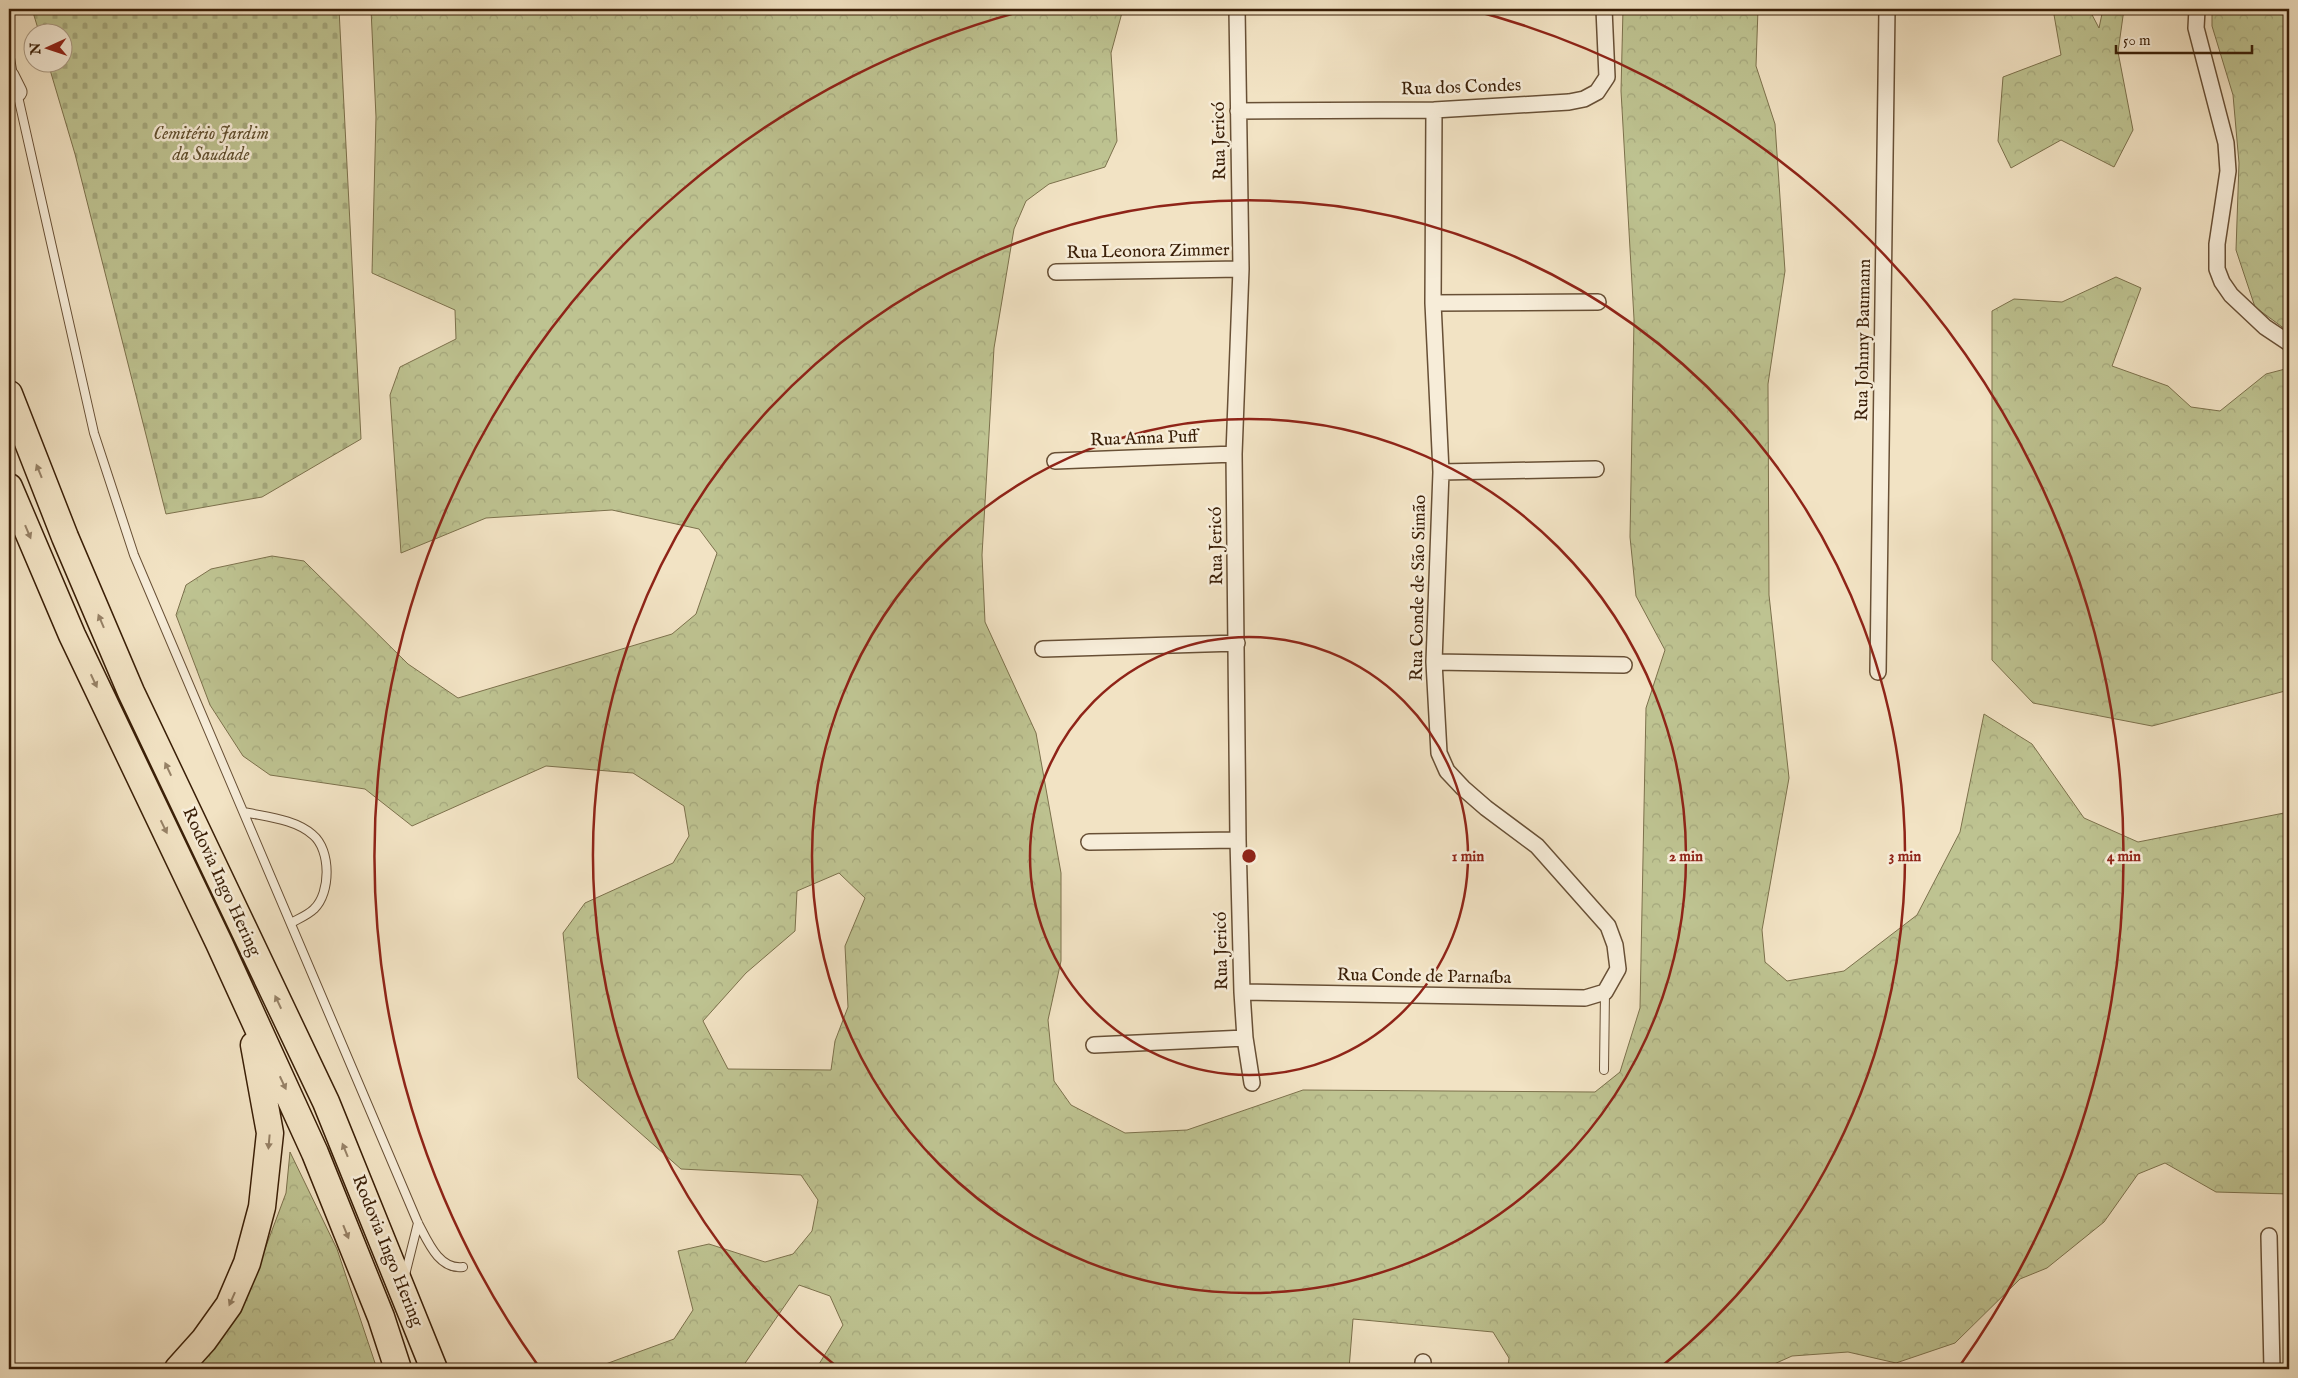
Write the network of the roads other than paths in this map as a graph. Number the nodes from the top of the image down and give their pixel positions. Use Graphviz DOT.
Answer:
graph roads {
  1 [pos="1237,9"];
  2 [pos="1604,9"];
  3 [pos="1887,9"];
  4 [pos="2197,9"];
  5 [pos="9,52"];
  6 [pos="13,84"];
  7 [pos="1434,110"];
  8 [pos="1238,111"];
  9 [pos="1240,269"];
  10 [pos="1056,272"];
  11 [pos="1598,302"];
  12 [pos="1433,303"];
  13 [pos="2289,343"];
  14 [pos="9,371"];
  15 [pos="9,394"];
  16 [pos="21,425"];
  17 [pos="1234,454"];
  18 [pos="1055,461"];
  19 [pos="1596,469"];
  20 [pos="1441,472"];
  21 [pos="9,488"];
  22 [pos="1237,644"];
  23 [pos="1043,649"];
  24 [pos="1434,662"];
  25 [pos="1624,664"];
  26 [pos="1878,672"];
  27 [pos="244,812"];
  28 [pos="1238,840"];
  29 [pos="1090,842"];
  30 [pos="291,924"];
  31 [pos="219,943"];
  32 [pos="1242,992"];
  33 [pos="1605,992"];
  34 [pos="1245,1038"];
  35 [pos="1094,1045"];
  36 [pos="1604,1070"];
  37 [pos="1252,1083"];
  38 [pos="418,1223"];
  39 [pos="2269,1236"];
  40 [pos="464,1267"];
  41 [pos="402,1289"];
  42 [pos="417,1325"];
  43 [pos="178,1369"];
  44 [pos="398,1369"];
  45 [pos="434,1369"];
  46 [pos="444,1369"];
  47 [pos="2272,1369"];
  1 -- 8 [label="street, Rua Jericó"];
  2 -- 7 [label="street, Rua dos Condes"];
  3 -- 26 [label="street, Rua Johnny Baumann"];
  4 -- 13 [label="street"];
  5 -- 6 [label="lane"];
  6 -- 27 [label="lane"];
  7 -- 8 [label="street, Rua dos Condes"];
  7 -- 12 [label="street, Rua Conde de São Simão"];
  8 -- 9 [label="street, Rua Jericó"];
  9 -- 10 [label="street, Rua Leonora Zimmer"];
  9 -- 17 [label="street, Rua Jericó"];
  11 -- 12 [label="street"];
  12 -- 20 [label="street, Rua Conde de São Simão"];
  14 -- 16 [label="highway"];
  15 -- 16 [label="highway, Rodovia Ingo Hering"];
  41 -- 16 [label="highway, Rodovia Ingo Hering, one-way"];
  17 -- 18 [label="street, Rua Anna Puff"];
  17 -- 22 [label="street, Rua Jericó"];
  19 -- 20 [label="street"];
  20 -- 24 [label="street, Rua Conde de São Simão"];
  21 -- 31 [label="highway, Rodovia Ingo Hering, one-way"];
  22 -- 23 [label="street"];
  22 -- 28 [label="street, Rua Jericó"];
  24 -- 25 [label="street"];
  24 -- 33 [label="street, Rua Conde de São Simão"];
  27 -- 30 [label="lane"];
  27 -- 30 [label="lane"];
  28 -- 29 [label="street"];
  28 -- 32 [label="street, Rua Jericó"];
  30 -- 38 [label="lane"];
  31 -- 43 [label="highway, one-way"];
  31 -- 44 [label="highway, Rodovia Ingo Hering, one-way"];
  32 -- 33 [label="street, Rua Conde de Parnaíba"];
  32 -- 34 [label="street, Rua Jericó"];
  33 -- 36 [label="lane"];
  34 -- 35 [label="street"];
  34 -- 37 [label="street, Rua Jericó"];
  38 -- 40 [label="lane"];
  38 -- 41 [label="lane"];
  39 -- 47 [label="street"];
  41 -- 42 [label="highway, Rodovia Ingo Hering"];
  42 -- 45 [label="highway, Rodovia Ingo Hering"];
  42 -- 46 [label="highway"];
}
